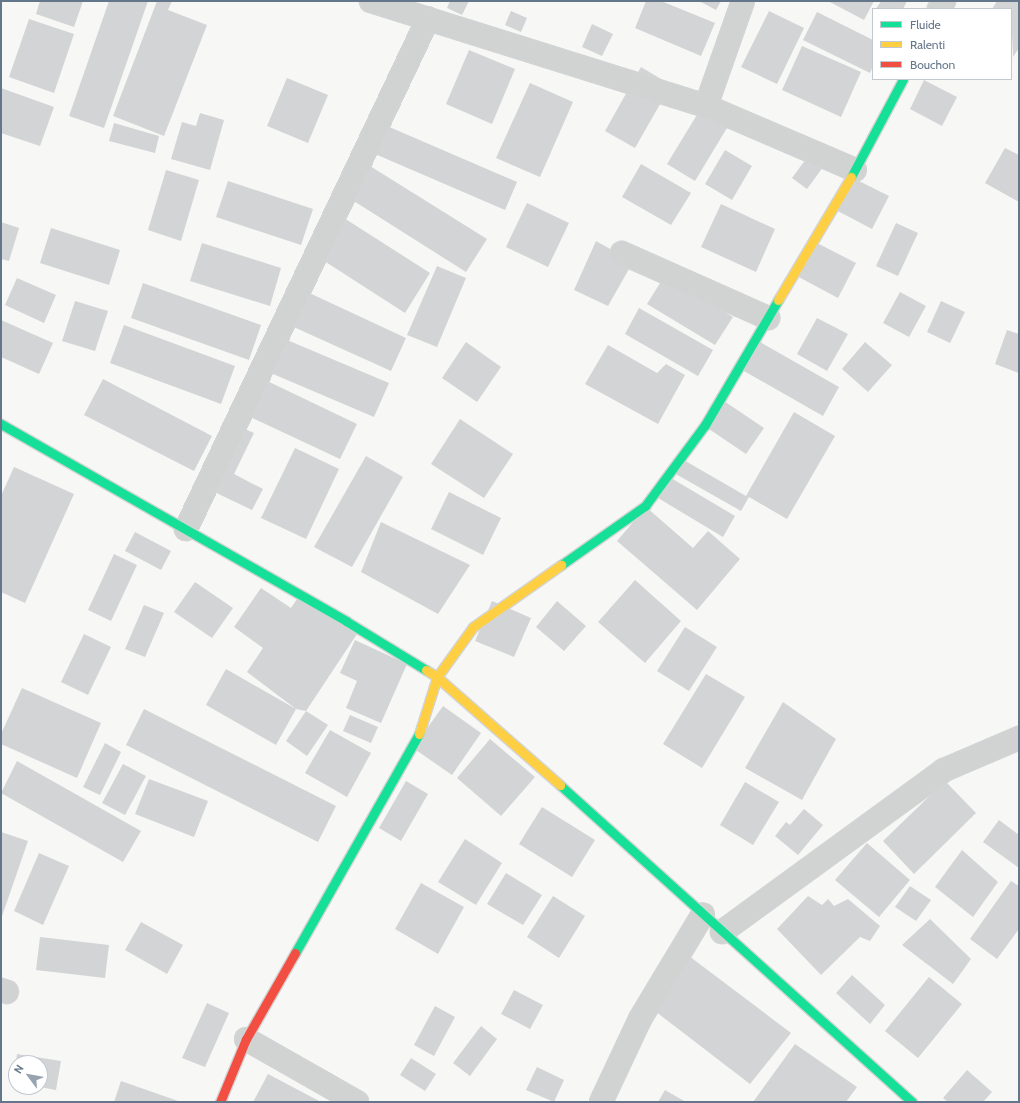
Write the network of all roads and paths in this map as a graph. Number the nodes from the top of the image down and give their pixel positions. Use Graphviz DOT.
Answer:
graph roads {
  1 [pos="371,1"];
  2 [pos="743,1"];
  3 [pos="428,19"];
  4 [pos="902,80"];
  5 [pos="706,106"];
  6 [pos="855,170"];
  7 [pos="622,253"];
  8 [pos="768,318"];
  9 [pos="1,424"];
  10 [pos="186,530"];
  11 [pos="437,677"];
  12 [pos="1019,738"];
  13 [pos="703,914"];
  14 [pos="722,932"];
  15 [pos="246,1039"];
  16 [pos="900,1098"];
  17 [pos="220,1102"];
  18 [pos="357,1102"];
  19 [pos="601,1102"];
  1 -- 3 [label="street"];
  2 -- 5 [label="street"];
  3 -- 5 [label="street"];
  3 -- 10 [label="street"];
  4 -- 6 [label="street"];
  5 -- 6 [label="street"];
  6 -- 8 [label="street"];
  7 -- 8 [label="street"];
  8 -- 11 [label="street"];
  9 -- 10 [label="street"];
  10 -- 11 [label="street"];
  11 -- 13 [label="street"];
  11 -- 15 [label="street"];
  12 -- 14 [label="street"];
  13 -- 14 [label="street"];
  13 -- 19 [label="street"];
  14 -- 16 [label="street"];
  15 -- 17 [label="street"];
  15 -- 18 [label="street"];
}
